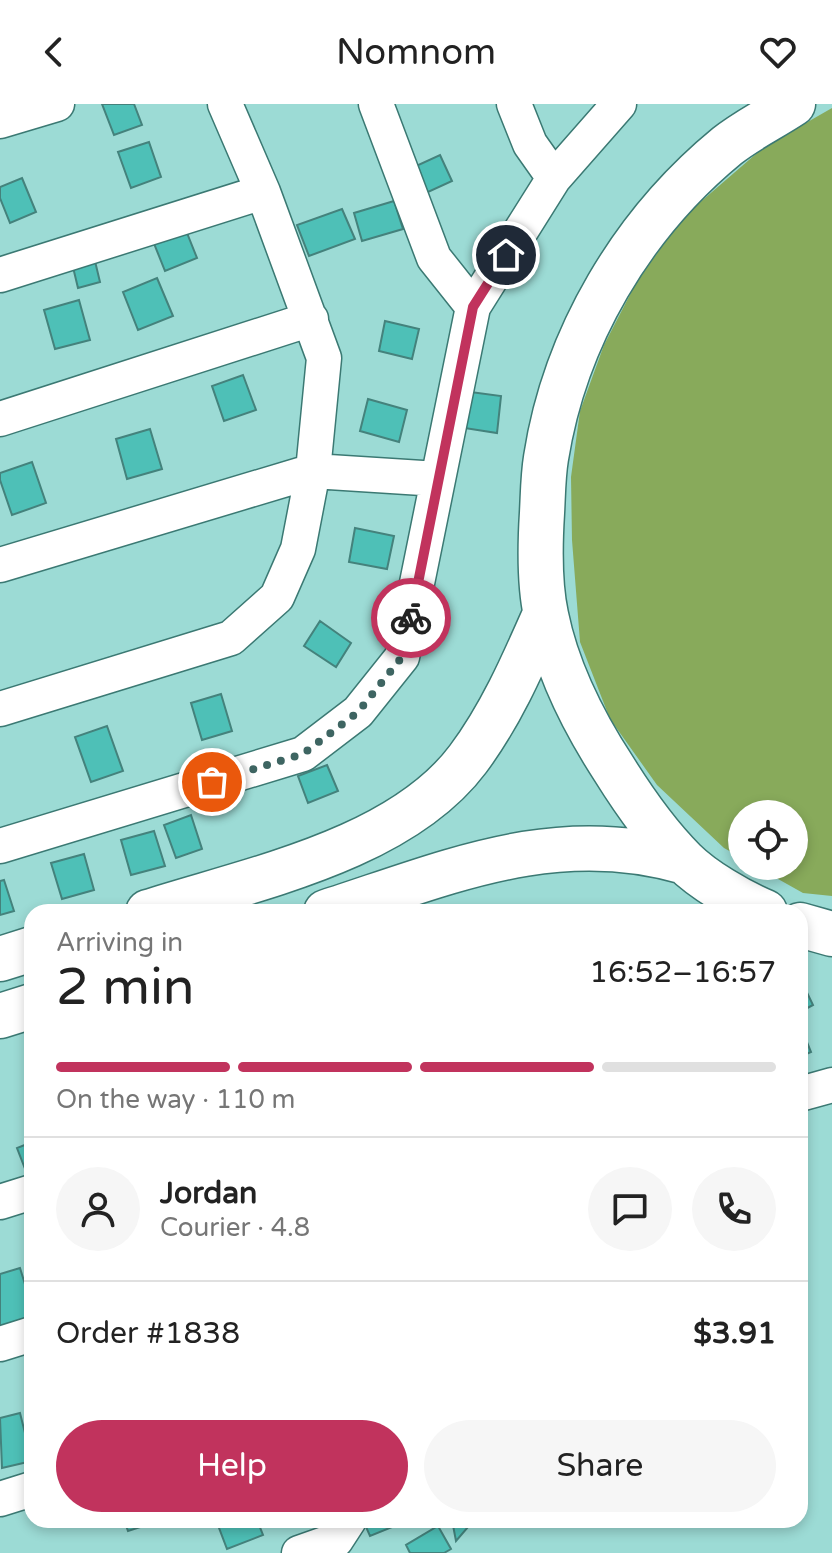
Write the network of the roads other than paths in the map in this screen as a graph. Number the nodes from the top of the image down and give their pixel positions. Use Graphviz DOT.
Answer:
graph roads {
  1 [pos="57,104"];
  2 [pos="225,104"];
  3 [pos="376,104"];
  4 [pos="514,104"];
  5 [pos="619,104"];
  6 [pos="793,104"];
  7 [pos="0,121"];
  8 [pos="554,178"];
  9 [pos="263,192"];
  10 [pos="0,275"];
  11 [pos="473,307"];
  12 [pos="311,319"];
  13 [pos="0,419"];
  14 [pos="313,471"];
  15 [pos="438,479"];
  16 [pos="0,565"];
  17 [pos="545,614"];
  18 [pos="0,709"];
  19 [pos="424,802"];
  20 [pos="0,846"];
  21 [pos="685,862"];
  22 [pos="468,866"];
  23 [pos="173,904"];
  24 [pos="351,904"];
  25 [pos="746,904"];
  26 [pos="808,927"];
  27 [pos="832,934"];
  28 [pos="24,952"];
  29 [pos="0,959"];
  30 [pos="24,1008"];
  31 [pos="0,1016"];
  32 [pos="832,1085"];
  33 [pos="808,1092"];
  34 [pos="24,1194"];
  35 [pos="0,1202"];
  36 [pos="24,1336"];
  37 [pos="0,1344"];
  38 [pos="24,1492"];
  39 [pos="0,1499"];
  40 [pos="344,1528"];
  41 [pos="299,1553"];
  1 -- 7 [label="street"];
  2 -- 9 [label="street"];
  3 -- 11 [label="street"];
  4 -- 8 [label="street"];
  5 -- 8 [label="street"];
  6 -- 17 [label="main road"];
  8 -- 11 [label="street"];
  9 -- 10 [label="street"];
  9 -- 12 [label="street"];
  11 -- 15 [label="street"];
  12 -- 13 [label="street"];
  12 -- 14 [label="street"];
  14 -- 15 [label="street"];
  14 -- 16 [label="street"];
  14 -- 18 [label="street"];
  15 -- 20 [label="street"];
  17 -- 19 [label="main road"];
  17 -- 21 [label="main road"];
  19 -- 22 [label="main road"];
  19 -- 23 [label="main road"];
  21 -- 22 [label="main road"];
  21 -- 25 [label="main road"];
  22 -- 24 [label="main road"];
  26 -- 27 [label="main road"];
  28 -- 29 [label="main road"];
  30 -- 31 [label="main road"];
  32 -- 33 [label="street"];
  34 -- 35 [label="street"];
  36 -- 37 [label="street"];
  38 -- 39 [label="street"];
  40 -- 41 [label="street"];
}
